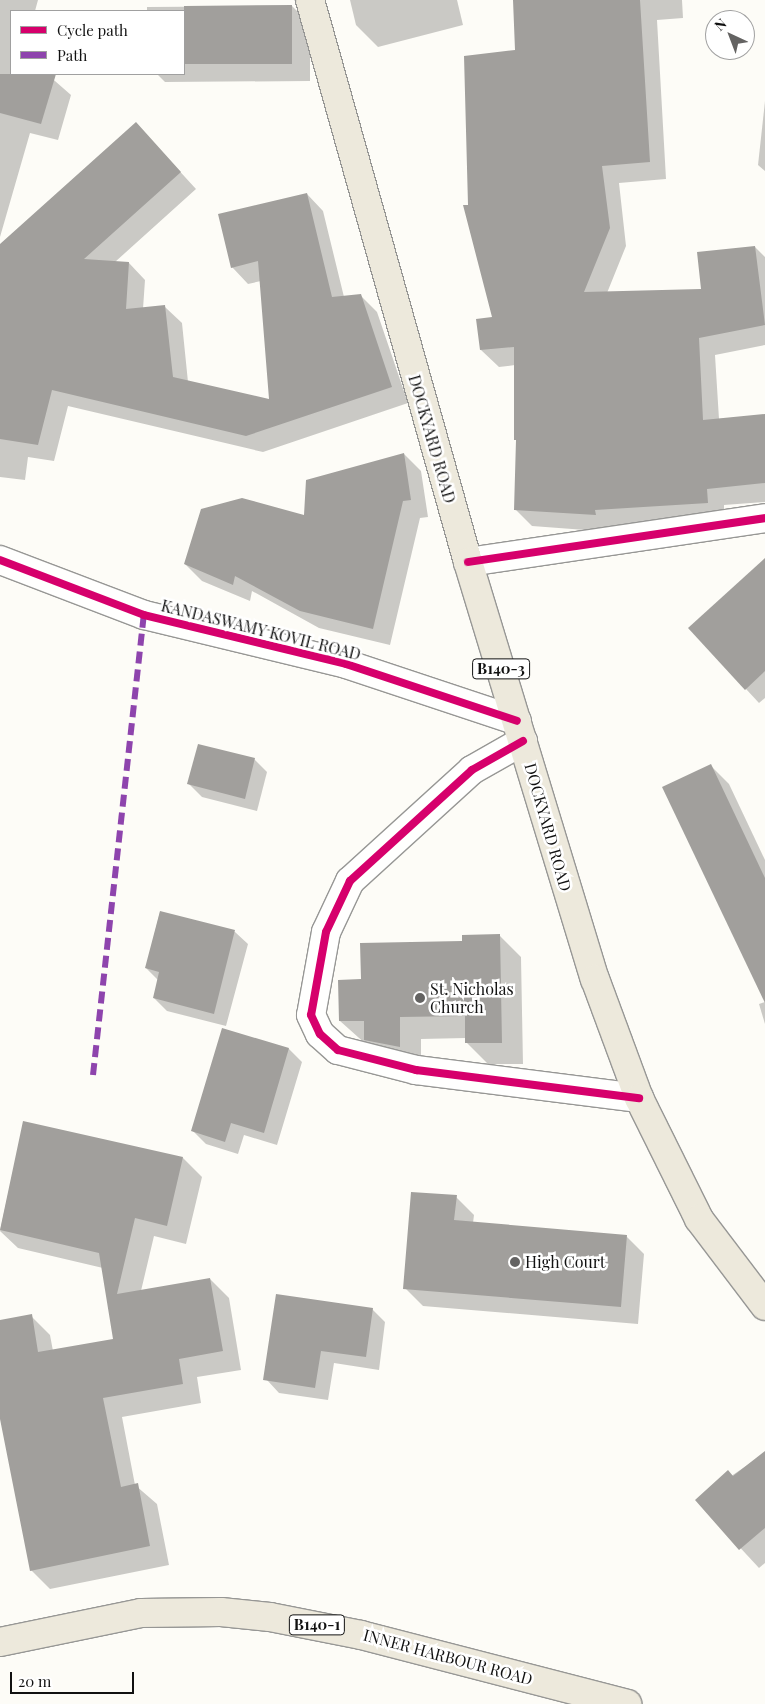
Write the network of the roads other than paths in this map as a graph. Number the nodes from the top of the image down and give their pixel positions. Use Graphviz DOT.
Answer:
graph roads {
  1 [pos="310,0"];
  2 [pos="765,518"];
  3 [pos="0,560"];
  4 [pos="468,562"];
  5 [pos="520,731"];
  6 [pos="639,1098"];
  7 [pos="765,1306"];
  8 [pos="0,1642"];
  9 [pos="627,1704"];
  1 -- 4 [label="main road, DOCKYARD ROAD / B140-3"];
  2 -- 4 [label="street"];
  3 -- 5 [label="street, KANDASWAMY KOVIL ROAD"];
  4 -- 5 [label="main road, DOCKYARD ROAD / B140-3"];
  5 -- 6 [label="main road, DOCKYARD ROAD / B140-3"];
  5 -- 6 [label="street"];
  6 -- 7 [label="main road, DOCKYARD ROAD / B140-3"];
  8 -- 9 [label="main road, INNER HARBOUR ROAD / B140-1"];
}
